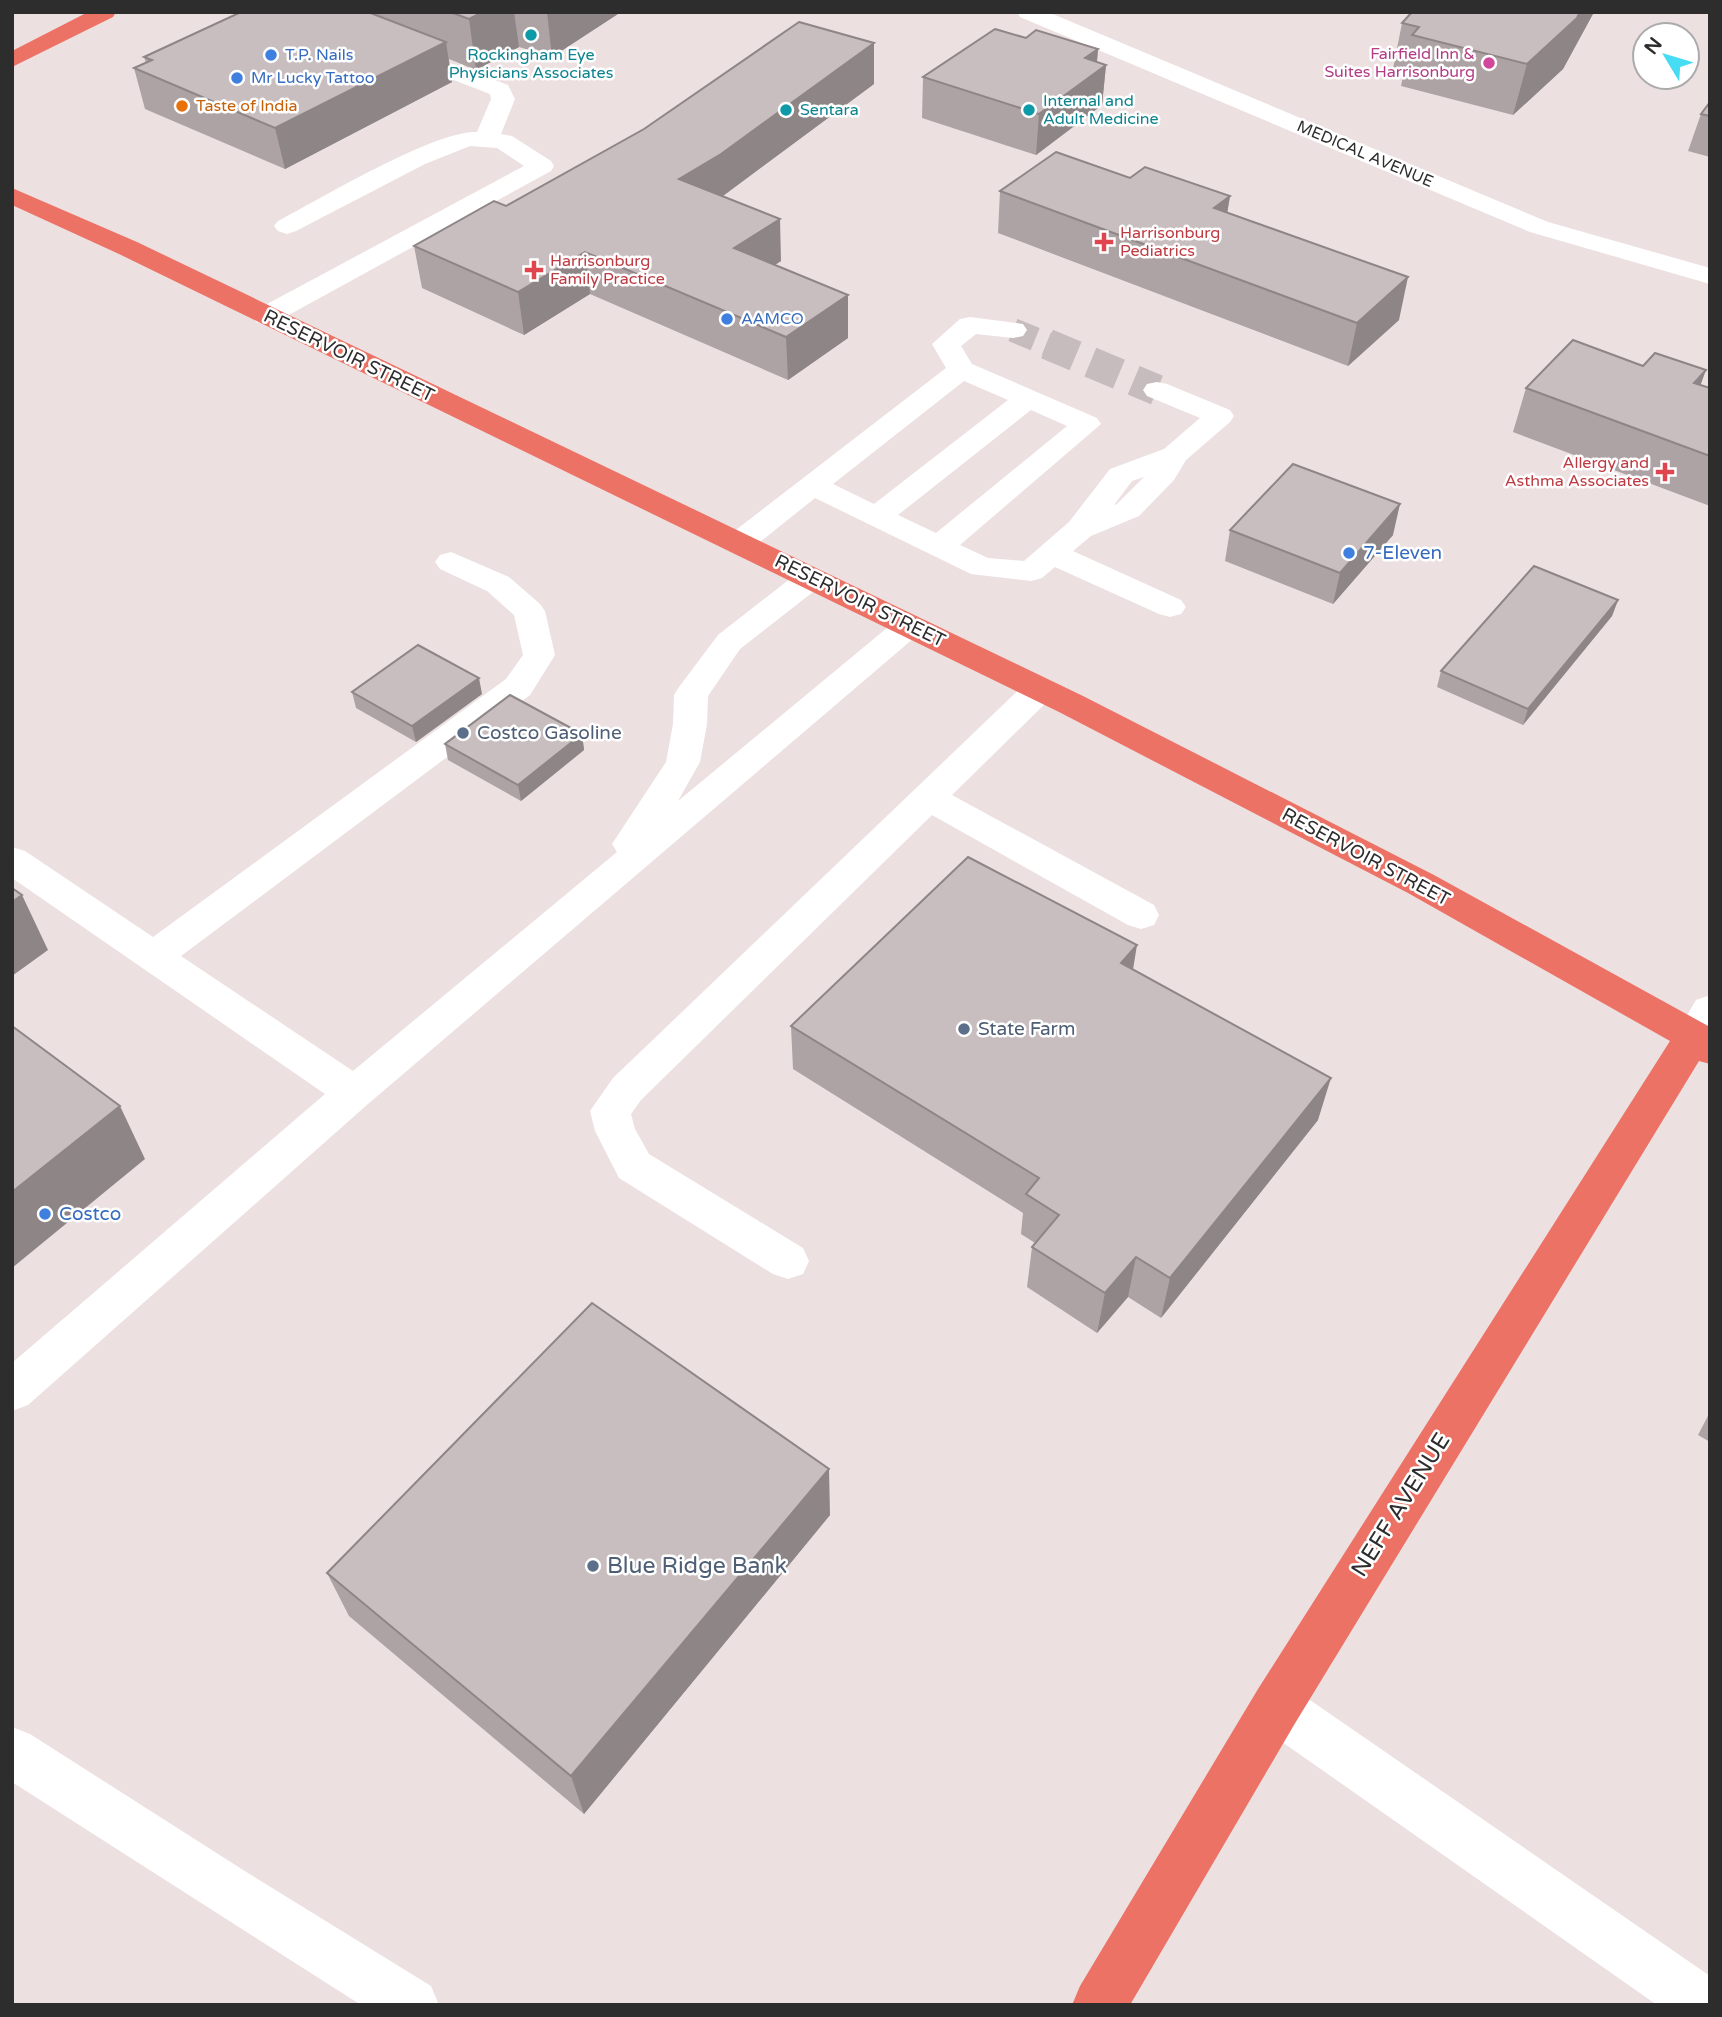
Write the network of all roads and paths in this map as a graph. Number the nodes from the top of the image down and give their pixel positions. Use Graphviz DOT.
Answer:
graph roads {
  1 [pos="105,12"];
  2 [pos="1028,12"];
  3 [pos="377,42"];
  4 [pos="12,60"];
  5 [pos="486,140"];
  6 [pos="12,195"];
  7 [pos="287,226"];
  8 [pos="1710,276"];
  9 [pos="266,316"];
  10 [pos="1013,330"];
  11 [pos="961,370"];
  12 [pos="1157,390"];
  13 [pos="1027,399"];
  14 [pos="815,487"];
  15 [pos="877,516"];
  16 [pos="739,543"];
  17 [pos="940,546"];
  18 [pos="1052,554"];
  19 [pos="451,562"];
  20 [pos="811,578"];
  21 [pos="1170,607"];
  22 [pos="910,625"];
  23 [pos="1040,689"];
  24 [pos="928,797"];
  25 [pos="12,860"];
  26 [pos="593,893"];
  27 [pos="1141,915"];
  28 [pos="153,956"];
  29 [pos="1706,1034"];
  30 [pos="354,1093"];
  31 [pos="788,1261"];
  32 [pos="12,1391"];
  33 [pos="1276,1707"];
  34 [pos="12,1752"];
  35 [pos="412,2005"];
  36 [pos="1099,2005"];
  37 [pos="1704,2005"];
  1 -- 4 [label="main road"];
  2 -- 8 [label="street, MEDICAL AVENUE"];
  3 -- 5 [label="street"];
  5 -- 7 [label="street"];
  5 -- 9 [label="street"];
  6 -- 9 [label="main road, RESERVOIR STREET"];
  9 -- 16 [label="main road, RESERVOIR STREET"];
  10 -- 11 [label="street"];
  11 -- 13 [label="street"];
  11 -- 14 [label="street"];
  12 -- 18 [label="street"];
  13 -- 15 [label="street"];
  13 -- 17 [label="street"];
  14 -- 15 [label="street"];
  14 -- 16 [label="street"];
  15 -- 17 [label="street"];
  16 -- 20 [label="main road, RESERVOIR STREET"];
  17 -- 18 [label="street"];
  18 -- 21 [label="street"];
  19 -- 28 [label="street"];
  20 -- 22 [label="main road, RESERVOIR STREET"];
  20 -- 26 [label="street"];
  22 -- 23 [label="main road, RESERVOIR STREET"];
  22 -- 26 [label="street"];
  23 -- 24 [label="street"];
  23 -- 29 [label="main road, RESERVOIR STREET"];
  24 -- 27 [label="street"];
  24 -- 31 [label="street"];
  25 -- 28 [label="street"];
  26 -- 30 [label="street"];
  28 -- 30 [label="street"];
  29 -- 33 [label="main road, NEFF AVENUE"];
  30 -- 32 [label="street"];
  33 -- 36 [label="main road, NEFF AVENUE"];
  33 -- 37 [label="street"];
  34 -- 35 [label="street"];
}
